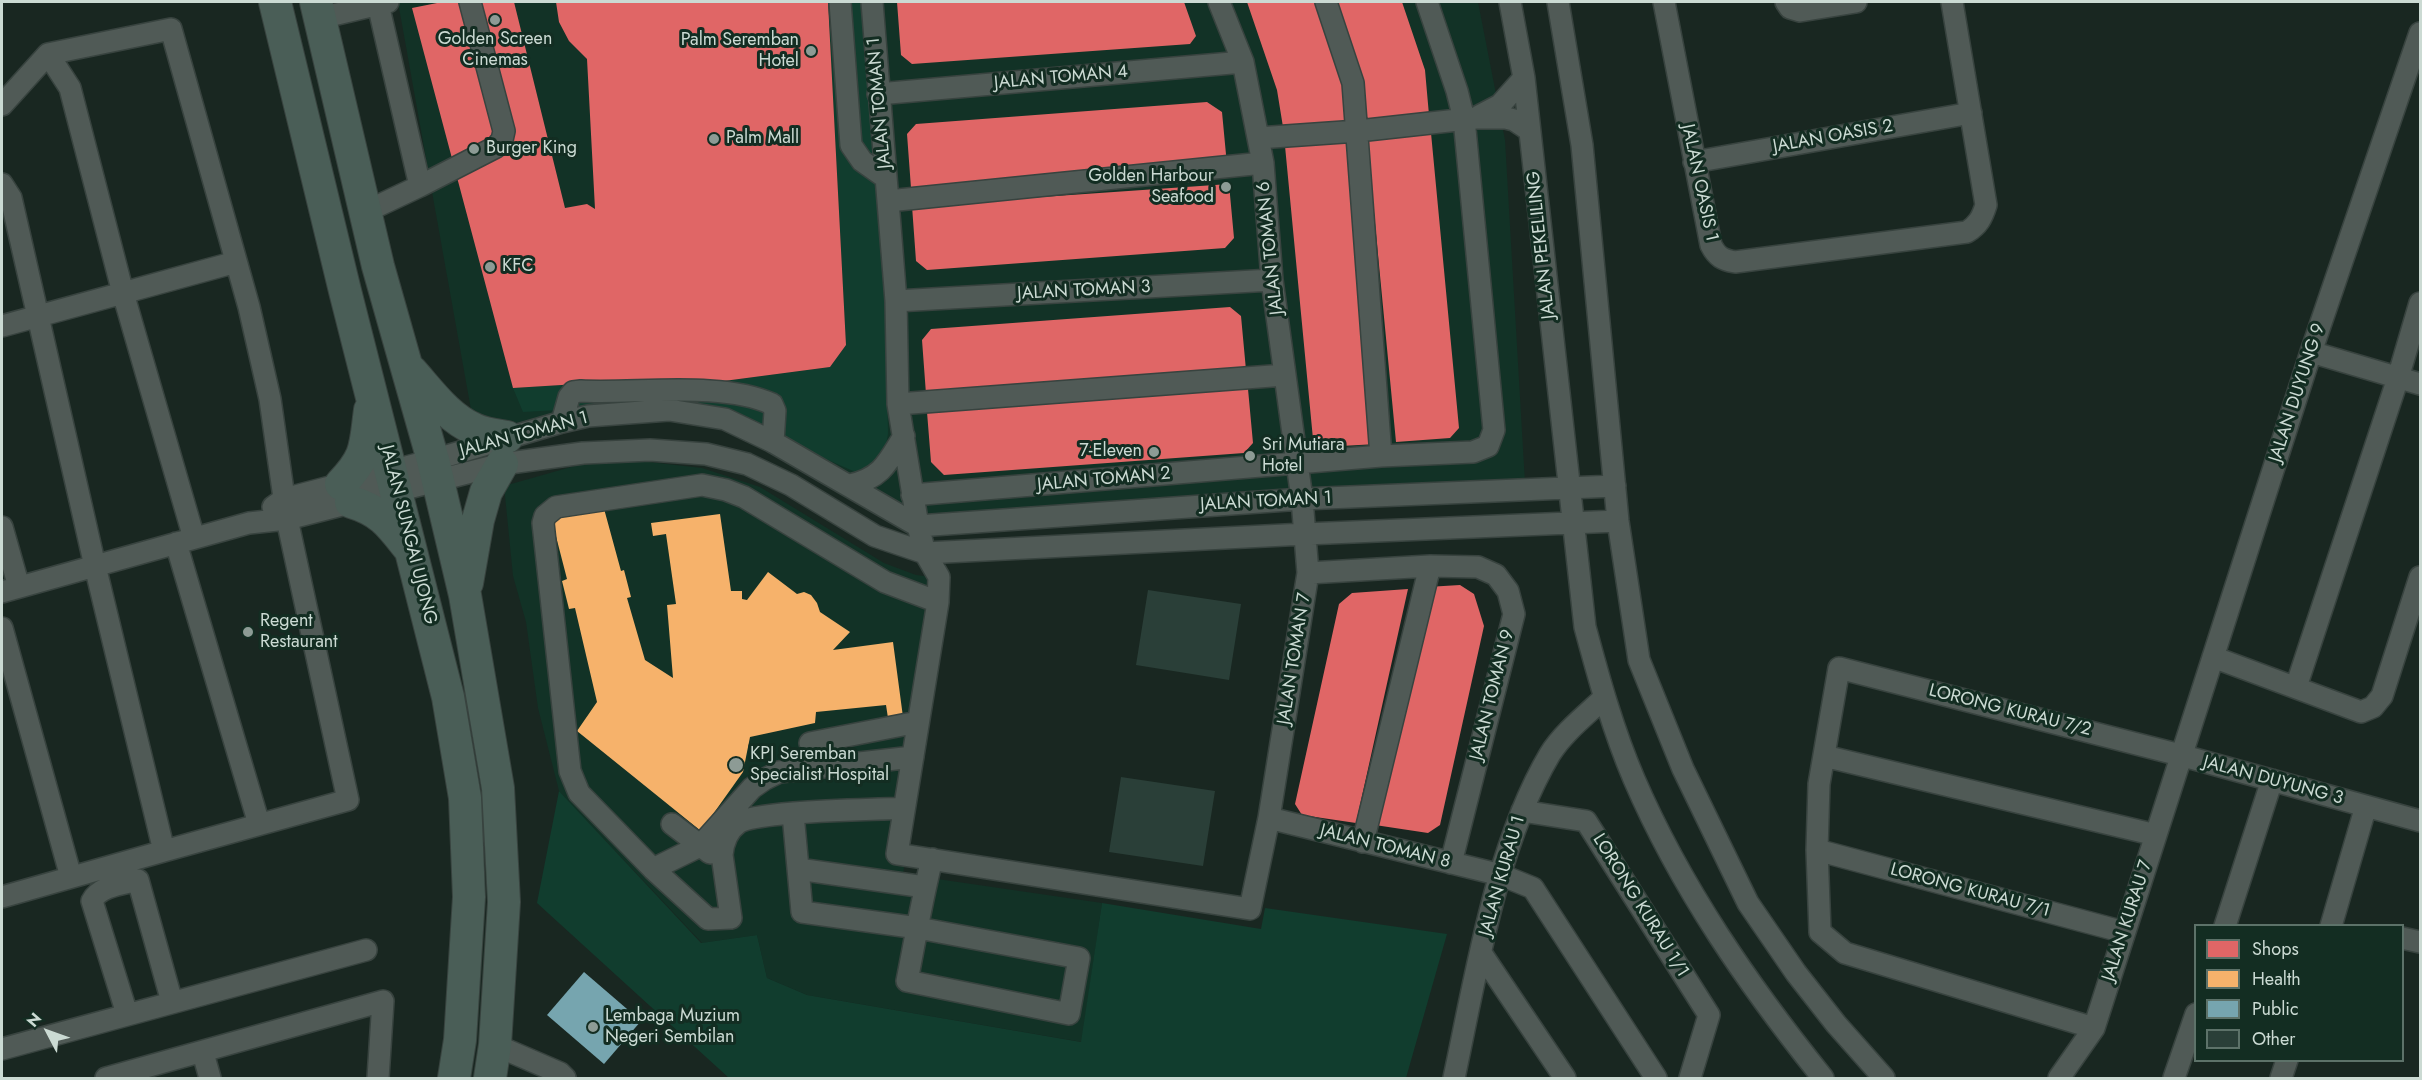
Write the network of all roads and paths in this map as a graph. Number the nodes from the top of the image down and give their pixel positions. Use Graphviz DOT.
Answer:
graph roads {
  1 [pos="275,2"];
  2 [pos="383,2"];
  3 [pos="470,2"];
  4 [pos="840,2"];
  5 [pos="872,2"];
  6 [pos="1219,2"];
  7 [pos="1326,2"];
  8 [pos="1427,2"];
  9 [pos="1510,2"];
  10 [pos="1558,2"];
  11 [pos="1664,2"];
  12 [pos="1786,2"];
  13 [pos="1856,2"];
  14 [pos="1952,2"];
  15 [pos="318,10"];
  16 [pos="2421,33"];
  17 [pos="874,45"];
  18 [pos="48,54"];
  19 [pos="1243,62"];
  20 [pos="845,65"];
  21 [pos="1524,78"];
  22 [pos="878,94"];
  23 [pos="2,105"];
  24 [pos="1971,113"];
  25 [pos="1470,119"];
  26 [pos="1529,130"];
  27 [pos="1358,131"];
  28 [pos="1258,138"];
  29 [pos="1694,162"];
  30 [pos="1263,163"];
  31 [pos="886,178"];
  32 [pos="2,184"];
  33 [pos="420,186"];
  34 [pos="888,201"];
  35 [pos="365,212"];
  36 [pos="236,262"];
  37 [pos="1272,280"];
  38 [pos="123,293"];
  39 [pos="896,302"];
  40 [pos="2421,303"];
  41 [pos="38,316"];
  42 [pos="2,326"];
  43 [pos="2311,352"];
  44 [pos="407,366"];
  45 [pos="1285,375"];
  46 [pos="2398,378"];
  47 [pos="2421,384"];
  48 [pos="372,395"];
  49 [pos="898,404"];
  50 [pos="562,422"];
  51 [pos="904,436"];
  52 [pos="773,442"];
  53 [pos="504,451"];
  54 [pos="1381,456"];
  55 [pos="1296,464"];
  56 [pos="435,470"];
  57 [pos="395,480"];
  58 [pos="850,485"];
  59 [pos="1044,485"];
  60 [pos="1615,486"];
  61 [pos="1568,489"];
  62 [pos="346,493"];
  63 [pos="912,495"];
  64 [pos="1302,499"];
  65 [pos="286,509"];
  66 [pos="1048,517"];
  67 [pos="1618,521"];
  68 [pos="1572,522"];
  69 [pos="918,526"];
  70 [pos="2,527"];
  71 [pos="1305,534"];
  72 [pos="185,541"];
  73 [pos="413,553"];
  74 [pos="925,553"];
  75 [pos="95,566"];
  76 [pos="1430,566"];
  77 [pos="1308,573"];
  78 [pos="2421,577"];
  79 [pos="10,590"];
  80 [pos="465,595"];
  81 [pos="938,602"];
  82 [pos="2,628"];
  83 [pos="2213,657"];
  84 [pos="2296,687"];
  85 [pos="1604,698"];
  86 [pos="918,722"];
  87 [pos="810,743"];
  88 [pos="2180,755"];
  89 [pos="1824,756"];
  90 [pos="913,757"];
  91 [pos="2272,780"];
  92 [pos="752,788"];
  93 [pos="2366,806"];
  94 [pos="904,808"];
  95 [pos="1522,811"];
  96 [pos="793,814"];
  97 [pos="764,817"];
  98 [pos="1269,818"];
  99 [pos="2421,821"];
  100 [pos="260,824"];
  101 [pos="672,824"];
  102 [pos="2156,835"];
  103 [pos="1363,842"];
  104 [pos="700,846"];
  105 [pos="164,850"];
  106 [pos="1817,850"];
  107 [pos="932,859"];
  108 [pos="1451,863"];
  109 [pos="724,865"];
  110 [pos="653,869"];
  111 [pos="798,869"];
  112 [pos="1502,875"];
  113 [pos="71,877"];
  114 [pos="925,887"];
  115 [pos="2,897"];
  116 [pos="2225,924"];
  117 [pos="2337,924"];
  118 [pos="918,928"];
  119 [pos="2124,932"];
  120 [pos="2404,938"];
  121 [pos="2421,942"];
  122 [pos="366,950"];
  123 [pos="1481,953"];
  124 [pos="172,1002"];
  125 [pos="127,1014"];
  126 [pos="2194,1020"];
  127 [pos="2094,1028"];
  128 [pos="495,1045"];
  129 [pos="2,1049"];
  130 [pos="203,1053"];
  131 [pos="2286,1062"];
  132 [pos="106,1078"];
  133 [pos="210,1078"];
  134 [pos="378,1078"];
  135 [pos="454,1078"];
  136 [pos="490,1078"];
  137 [pos="565,1078"];
  138 [pos="1454,1078"];
  139 [pos="1565,1078"];
  140 [pos="1656,1078"];
  141 [pos="1690,1078"];
  142 [pos="1823,1078"];
  143 [pos="1884,1078"];
  144 [pos="2061,1078"];
  145 [pos="2174,1078"];
  146 [pos="2281,1078"];
  1 -- 48 [label="highway, JALAN SUNGAI UJONG"];
  2 -- 15 [label="street"];
  2 -- 33 [label="street"];
  3 -- 33 [label="street"];
  4 -- 20 [label="street"];
  5 -- 17 [label="street, JALAN TOMAN 1"];
  6 -- 19 [label="street, JALAN TOMAN 6"];
  7 -- 27 [label="street"];
  8 -- 25 [label="street, JALAN TOMAN 2"];
  9 -- 21 [label="street, JALAN PEKELILING"];
  10 -- 60 [label="street"];
  11 -- 29 [label="street, JALAN OASIS 1"];
  12 -- 13 [label="street"];
  14 -- 24 [label="street"];
  15 -- 35 [label="highway"];
  16 -- 43 [label="street, JALAN DUYUNG 9"];
  17 -- 20 [label="street"];
  17 -- 22 [label="street, JALAN TOMAN 1"];
  18 -- 23 [label="street"];
  18 -- 36 [label="street"];
  18 -- 38 [label="street"];
  19 -- 22 [label="street, JALAN TOMAN 4"];
  19 -- 28 [label="street, JALAN TOMAN 6"];
  20 -- 31 [label="street"];
  21 -- 25 [label="street"];
  21 -- 26 [label="street, JALAN PEKELILING"];
  22 -- 31 [label="street, JALAN TOMAN 1"];
  24 -- 29 [label="street, JALAN OASIS 2"];
  24 -- 29 [label="street, JALAN OASIS 1"];
  25 -- 26 [label="street"];
  25 -- 27 [label="street"];
  25 -- 54 [label="street, JALAN TOMAN 2"];
  26 -- 61 [label="street, JALAN PEKELILING"];
  27 -- 28 [label="street"];
  27 -- 54 [label="street"];
  28 -- 30 [label="street, JALAN TOMAN 6"];
  30 -- 34 [label="street"];
  30 -- 37 [label="street, JALAN TOMAN 6"];
  31 -- 34 [label="street, JALAN TOMAN 1"];
  32 -- 41 [label="street"];
  33 -- 35 [label="street"];
  34 -- 39 [label="street, JALAN TOMAN 1"];
  35 -- 44 [label="highway"];
  36 -- 38 [label="street"];
  36 -- 65 [label="street"];
  37 -- 39 [label="street, JALAN TOMAN 3"];
  37 -- 45 [label="street, JALAN TOMAN 6"];
  38 -- 41 [label="street"];
  38 -- 72 [label="street"];
  39 -- 49 [label="street, JALAN TOMAN 1"];
  40 -- 46 [label="street"];
  41 -- 42 [label="street"];
  41 -- 75 [label="street"];
  43 -- 46 [label="street"];
  43 -- 83 [label="street, JALAN DUYUNG 9"];
  44 -- 53 [label="highway"];
  44 -- 56 [label="highway"];
  45 -- 49 [label="street"];
  45 -- 55 [label="street, JALAN TOMAN 6"];
  46 -- 47 [label="street"];
  46 -- 84 [label="street"];
  48 -- 57 [label="highway, JALAN SUNGAI UJONG"];
  48 -- 62 [label="highway"];
  49 -- 51 [label="street, JALAN TOMAN 1"];
  50 -- 52 [label="street, JALAN TOMAN 1"];
  50 -- 52 [label="street"];
  50 -- 53 [label="street, JALAN TOMAN 1"];
  51 -- 58 [label="street"];
  51 -- 63 [label="street, JALAN TOMAN 1"];
  52 -- 58 [label="street, JALAN TOMAN 1"];
  53 -- 56 [label="street, JALAN TOMAN 1"];
  53 -- 74 [label="street, JALAN TOMAN 1"];
  53 -- 80 [label="highway"];
  54 -- 55 [label="street, JALAN TOMAN 2"];
  55 -- 59 [label="street, JALAN TOMAN 2"];
  55 -- 64 [label="street, JALAN TOMAN 6"];
  56 -- 57 [label="street, JALAN TOMAN 1"];
  56 -- 80 [label="highway"];
  57 -- 62 [label="street, JALAN TOMAN 1"];
  57 -- 73 [label="highway, JALAN SUNGAI UJONG"];
  58 -- 69 [label="street, JALAN TOMAN 1"];
  59 -- 63 [label="street, JALAN TOMAN 2"];
  59 -- 66 [label="street"];
  60 -- 61 [label="street, JALAN TOMAN 1"];
  60 -- 67 [label="street"];
  61 -- 64 [label="street, JALAN TOMAN 1"];
  61 -- 68 [label="street, JALAN PEKELILING"];
  62 -- 65 [label="street, JALAN TOMAN 1"];
  62 -- 73 [label="highway"];
  63 -- 69 [label="street, JALAN TOMAN 1"];
  64 -- 66 [label="street, JALAN TOMAN 1"];
  64 -- 71 [label="street, JALAN TOMAN 7"];
  65 -- 72 [label="street, JALAN TOMAN 1"];
  65 -- 100 [label="street"];
  66 -- 69 [label="street, JALAN TOMAN 1"];
  67 -- 68 [label="street, JALAN TOMAN 1"];
  67 -- 143 [label="street"];
  68 -- 71 [label="street, JALAN TOMAN 1"];
  68 -- 85 [label="street, JALAN PEKELILING"];
  69 -- 74 [label="street, JALAN TOMAN 1"];
  70 -- 79 [label="street"];
  71 -- 74 [label="street, JALAN TOMAN 1"];
  71 -- 77 [label="street, JALAN TOMAN 7"];
  72 -- 75 [label="street, JALAN TOMAN 1"];
  72 -- 100 [label="street"];
  73 -- 135 [label="highway, JALAN SUNGAI UJONG"];
  74 -- 81 [label="street"];
  75 -- 79 [label="street, JALAN TOMAN 1"];
  75 -- 105 [label="street"];
  76 -- 77 [label="street, JALAN TOMAN 9"];
  76 -- 103 [label="street"];
  76 -- 108 [label="street, JALAN TOMAN 9"];
  77 -- 98 [label="street, JALAN TOMAN 7"];
  78 -- 84 [label="street"];
  80 -- 128 [label="highway"];
  81 -- 86 [label="street"];
  81 -- 110 [label="street"];
  82 -- 113 [label="street"];
  83 -- 84 [label="street"];
  83 -- 88 [label="street, JALAN DUYUNG 9"];
  85 -- 95 [label="street, JALAN KURAU 1"];
  85 -- 142 [label="street, JALAN PEKELILING"];
  86 -- 87 [label="street"];
  86 -- 90 [label="street"];
  88 -- 89 [label="street, LORONG KURAU 7/2"];
  88 -- 91 [label="street, JALAN DUYUNG 3"];
  88 -- 102 [label="street, JALAN KURAU 7"];
  89 -- 102 [label="street"];
  89 -- 106 [label="street"];
  90 -- 92 [label="street"];
  90 -- 94 [label="street"];
  91 -- 93 [label="street, JALAN DUYUNG 3"];
  91 -- 116 [label="street"];
  92 -- 97 [label="street"];
  92 -- 104 [label="street"];
  93 -- 99 [label="street, JALAN DUYUNG 3"];
  93 -- 117 [label="street"];
  94 -- 96 [label="street"];
  94 -- 107 [label="street"];
  95 -- 112 [label="street, JALAN KURAU 1"];
  95 -- 141 [label="street, LORONG KURAU 1/1"];
  96 -- 97 [label="street"];
  96 -- 111 [label="street"];
  97 -- 109 [label="street"];
  98 -- 103 [label="street, JALAN TOMAN 8"];
  98 -- 107 [label="street, JALAN TOMAN 7"];
  100 -- 105 [label="street"];
  101 -- 104 [label="street"];
  102 -- 119 [label="street, JALAN KURAU 7"];
  103 -- 108 [label="street, JALAN TOMAN 8"];
  104 -- 109 [label="street"];
  104 -- 110 [label="street"];
  105 -- 113 [label="street"];
  106 -- 119 [label="street, LORONG KURAU 7/1"];
  106 -- 127 [label="street"];
  107 -- 114 [label="street"];
  108 -- 112 [label="street, JALAN TOMAN 8"];
  109 -- 110 [label="street"];
  111 -- 114 [label="street"];
  111 -- 118 [label="street"];
  112 -- 123 [label="street, JALAN KURAU 1"];
  112 -- 140 [label="street, JALAN TOMAN 8"];
  113 -- 115 [label="street"];
  114 -- 118 [label="street"];
  118 -- 118 [label="street"];
  119 -- 127 [label="street, JALAN KURAU 7"];
  120 -- 121 [label="street"];
  122 -- 124 [label="street"];
  123 -- 138 [label="street, JALAN KURAU 1"];
  123 -- 139 [label="street"];
  124 -- 125 [label="street"];
  124 -- 125 [label="street"];
  125 -- 129 [label="street"];
  126 -- 145 [label="street"];
  127 -- 144 [label="street, JALAN KURAU 7"];
  128 -- 136 [label="highway"];
  128 -- 137 [label="street"];
  130 -- 132 [label="street"];
  130 -- 133 [label="street"];
  130 -- 134 [label="street"];
  131 -- 146 [label="street"];
}
